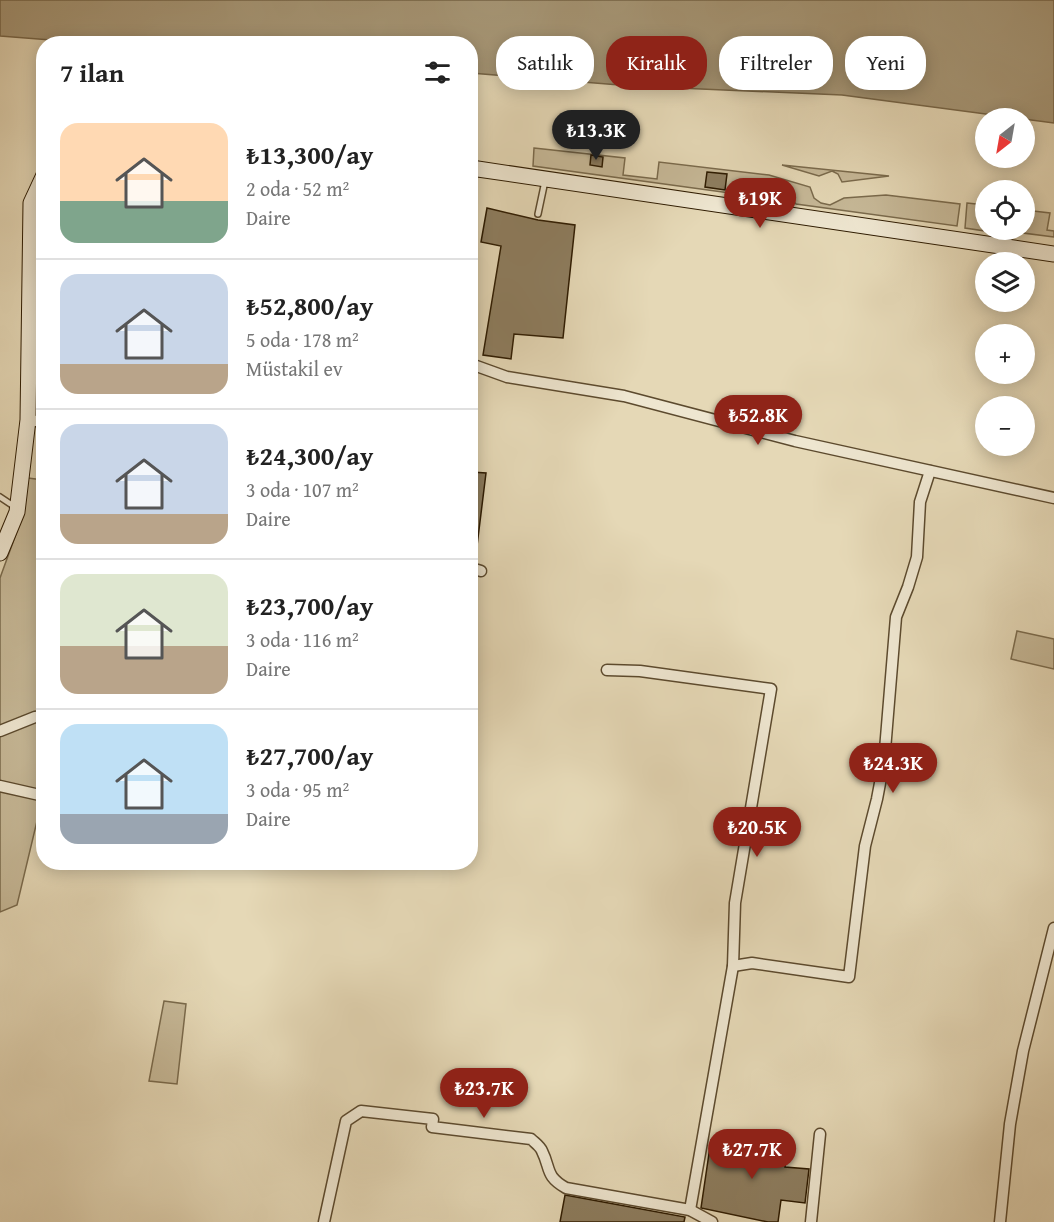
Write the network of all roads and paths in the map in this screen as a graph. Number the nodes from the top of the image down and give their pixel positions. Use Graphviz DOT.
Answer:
graph roads {
  1 [pos="478,169"];
  2 [pos="545,180"];
  3 [pos="36,193"];
  4 [pos="538,214"];
  5 [pos="1054,255"];
  6 [pos="478,367"];
  7 [pos="28,420"];
  8 [pos="36,421"];
  9 [pos="930,471"];
  10 [pos="0,497"];
  11 [pos="1054,498"];
  12 [pos="17,508"];
  13 [pos="0,553"];
  14 [pos="607,670"];
  15 [pos="36,717"];
  16 [pos="0,732"];
  17 [pos="0,786"];
  18 [pos="36,794"];
  19 [pos="1054,928"];
  20 [pos="733,966"];
  21 [pos="820,1134"];
  22 [pos="690,1210"];
  23 [pos="324,1222"];
  24 [pos="712,1222"];
  25 [pos="811,1222"];
  26 [pos="1000,1222"];
  1 -- 2 [label="street"];
  2 -- 4 [label="lane"];
  2 -- 5 [label="street"];
  3 -- 7 [label="street"];
  6 -- 9 [label="street"];
  7 -- 8 [label="street"];
  7 -- 12 [label="street"];
  9 -- 11 [label="street"];
  9 -- 20 [label="street"];
  10 -- 12 [label="lane"];
  12 -- 13 [label="street"];
  14 -- 20 [label="street"];
  15 -- 16 [label="street"];
  17 -- 18 [label="street"];
  19 -- 26 [label="street"];
  20 -- 22 [label="street"];
  21 -- 25 [label="street"];
  22 -- 23 [label="street"];
  22 -- 24 [label="street"];
}
